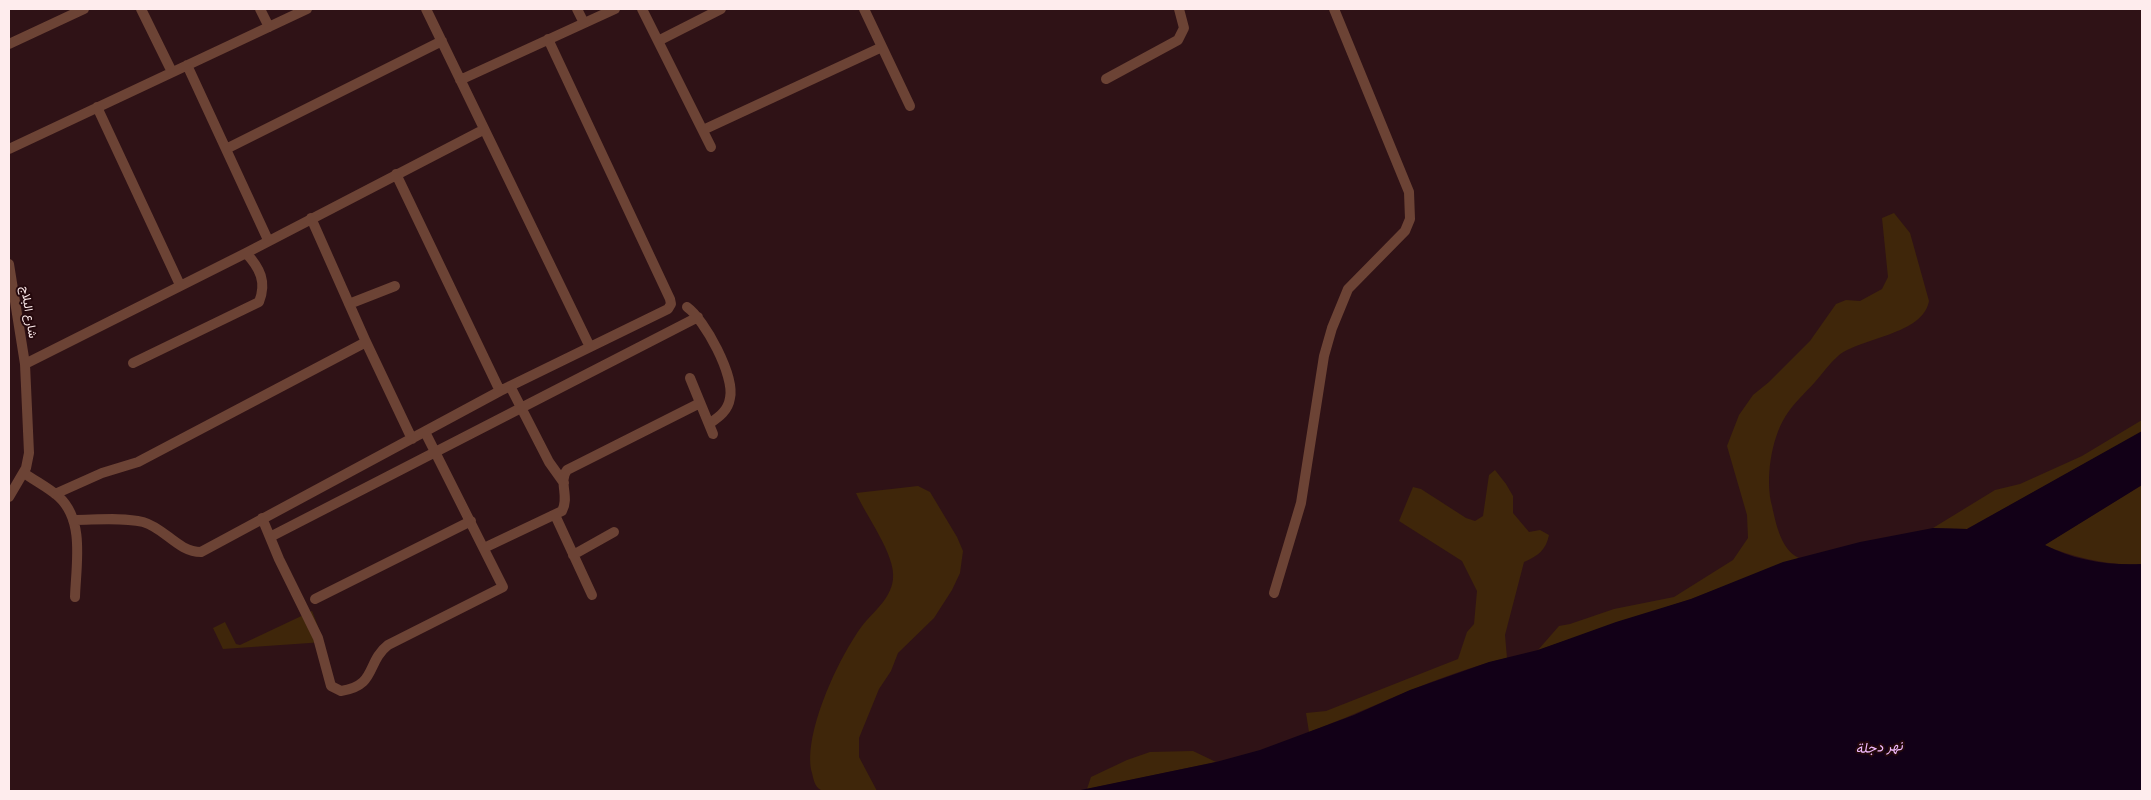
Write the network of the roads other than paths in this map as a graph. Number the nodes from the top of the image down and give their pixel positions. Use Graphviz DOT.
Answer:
graph roads {
  1 [pos="84,9"];
  2 [pos="142,9"];
  3 [pos="260,9"];
  4 [pos="307,9"];
  5 [pos="426,9"];
  6 [pos="577,9"];
  7 [pos="615,9"];
  8 [pos="642,9"];
  9 [pos="721,9"];
  10 [pos="864,9"];
  11 [pos="1179,9"];
  12 [pos="1334,9"];
  13 [pos="584,23"];
  14 [pos="269,27"];
  15 [pos="548,39"];
  16 [pos="442,41"];
  17 [pos="658,41"];
  18 [pos="9,44"];
  19 [pos="882,47"];
  20 [pos="187,65"];
  21 [pos="172,72"];
  22 [pos="1106,79"];
  23 [pos="460,80"];
  24 [pos="910,106"];
  25 [pos="97,107"];
  26 [pos="483,130"];
  27 [pos="703,130"];
  28 [pos="711,147"];
  29 [pos="9,149"];
  30 [pos="226,150"];
  31 [pos="396,174"];
  32 [pos="310,218"];
  33 [pos="268,240"];
  34 [pos="246,253"];
  35 [pos="9,264"];
  36 [pos="180,285"];
  37 [pos="395,286"];
  38 [pos="349,304"];
  39 [pos="688,307"];
  40 [pos="698,317"];
  41 [pos="366,342"];
  42 [pos="590,347"];
  43 [pos="133,363"];
  44 [pos="24,364"];
  45 [pos="690,378"];
  46 [pos="510,386"];
  47 [pos="500,391"];
  48 [pos="700,403"];
  49 [pos="521,408"];
  50 [pos="425,432"];
  51 [pos="412,438"];
  52 [pos="435,452"];
  53 [pos="24,473"];
  54 [pos="564,484"];
  55 [pos="55,494"];
  56 [pos="9,497"];
  57 [pos="555,515"];
  58 [pos="262,518"];
  59 [pos="73,520"];
  60 [pos="471,521"];
  61 [pos="614,532"];
  62 [pos="270,537"];
  63 [pos="484,548"];
  64 [pos="573,555"];
  65 [pos="1274,593"];
  66 [pos="592,595"];
  67 [pos="75,597"];
  68 [pos="315,599"];
  1 -- 18 [label="street"];
  2 -- 21 [label="street"];
  3 -- 14 [label="street"];
  4 -- 14 [label="street"];
  5 -- 16 [label="street"];
  6 -- 13 [label="street"];
  7 -- 13 [label="street"];
  8 -- 17 [label="street"];
  9 -- 17 [label="street"];
  10 -- 19 [label="street"];
  11 -- 22 [label="street"];
  12 -- 65 [label="street"];
  13 -- 15 [label="street"];
  14 -- 20 [label="street"];
  15 -- 23 [label="street"];
  15 -- 42 [label="street"];
  16 -- 23 [label="street"];
  16 -- 30 [label="street"];
  17 -- 27 [label="street"];
  19 -- 24 [label="street"];
  19 -- 27 [label="street"];
  20 -- 21 [label="street"];
  20 -- 30 [label="street"];
  21 -- 25 [label="street"];
  23 -- 26 [label="street"];
  25 -- 29 [label="street"];
  25 -- 36 [label="street"];
  26 -- 31 [label="street"];
  26 -- 42 [label="street"];
  27 -- 28 [label="street"];
  30 -- 33 [label="street"];
  31 -- 32 [label="street"];
  31 -- 47 [label="street"];
  32 -- 33 [label="street"];
  32 -- 38 [label="street"];
  33 -- 34 [label="street"];
  34 -- 36 [label="street"];
  34 -- 43 [label="street"];
  35 -- 44 [label="street, شارع البلاج"];
  36 -- 44 [label="street"];
  37 -- 38 [label="street"];
  38 -- 41 [label="street"];
  39 -- 40 [label="street"];
  40 -- 48 [label="street"];
  40 -- 49 [label="street"];
  41 -- 51 [label="street"];
  41 -- 55 [label="street"];
  42 -- 46 [label="street"];
  44 -- 53 [label="street, شارع البلاج"];
  45 -- 48 [label="street"];
  46 -- 47 [label="street"];
  46 -- 49 [label="street"];
  47 -- 50 [label="street"];
  48 -- 54 [label="street"];
  49 -- 52 [label="street"];
  49 -- 54 [label="street"];
  50 -- 51 [label="street"];
  50 -- 52 [label="street"];
  51 -- 58 [label="street"];
  52 -- 60 [label="street"];
  52 -- 62 [label="street"];
  53 -- 55 [label="street"];
  53 -- 56 [label="street"];
  54 -- 57 [label="street"];
  55 -- 59 [label="street"];
  57 -- 63 [label="street"];
  57 -- 64 [label="street"];
  58 -- 59 [label="street"];
  58 -- 62 [label="street"];
  59 -- 67 [label="street"];
  60 -- 63 [label="street"];
  60 -- 68 [label="street"];
  61 -- 64 [label="street"];
  62 -- 63 [label="street"];
  64 -- 66 [label="street"];
}
